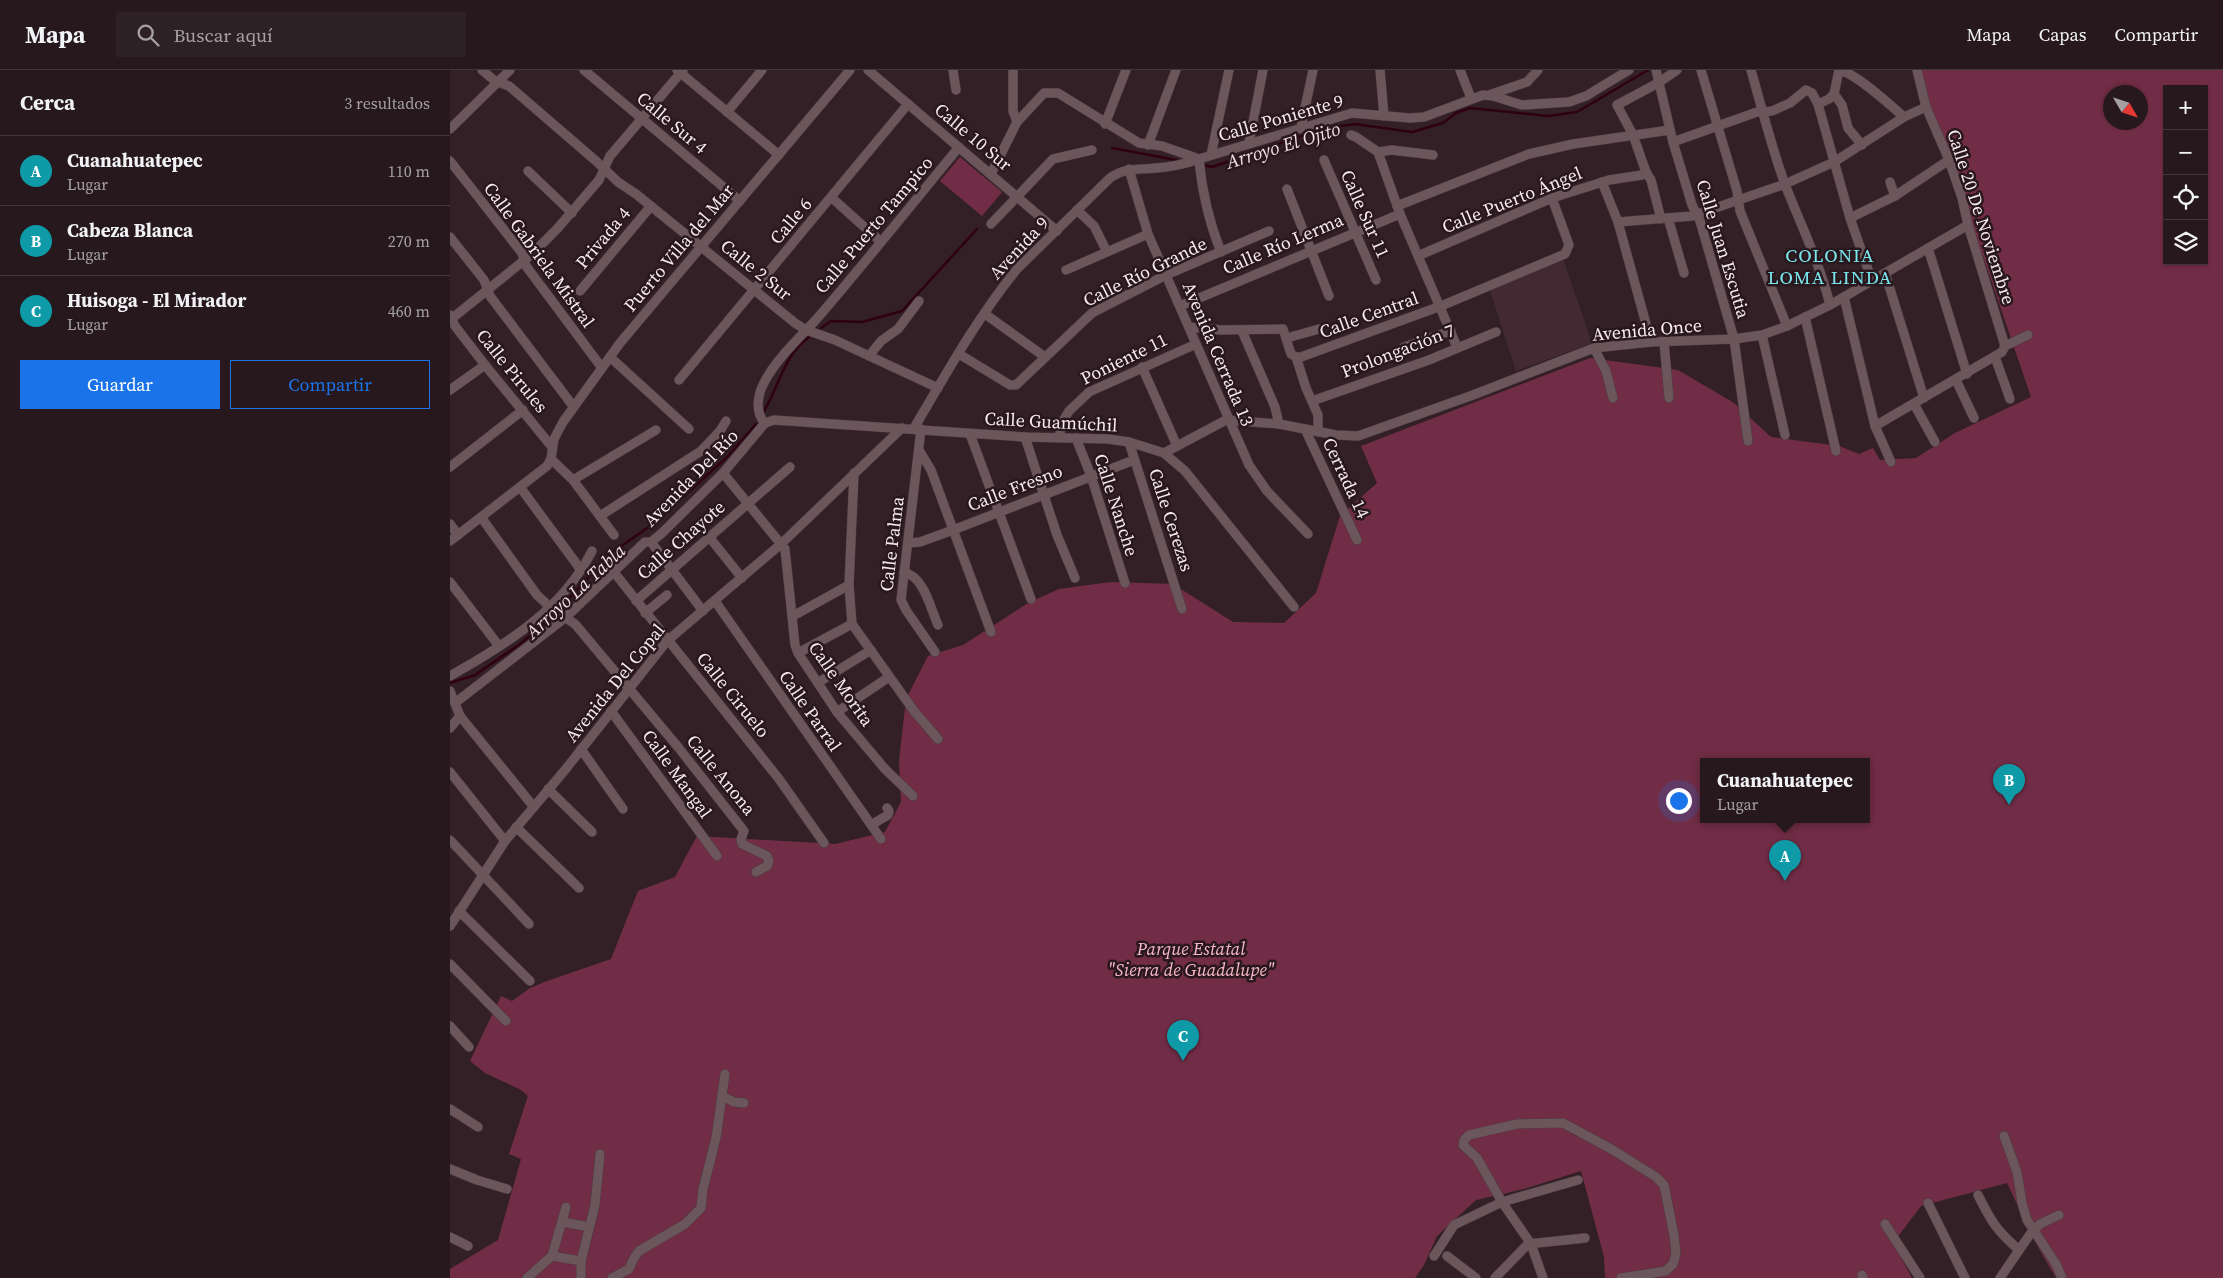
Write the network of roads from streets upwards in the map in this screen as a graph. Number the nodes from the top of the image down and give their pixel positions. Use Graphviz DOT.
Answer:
graph roads {
  1 [pos="482,70"];
  2 [pos="510,70"];
  3 [pos="584,70"];
  4 [pos="762,70"];
  5 [pos="850,70"];
  6 [pos="868,70"];
  7 [pos="953,70"];
  8 [pos="1013,70"];
  9 [pos="1126,70"];
  10 [pos="1176,70"];
  11 [pos="1230,70"];
  12 [pos="1263,70"];
  13 [pos="1313,70"];
  14 [pos="1380,70"];
  15 [pos="1460,70"];
  16 [pos="1538,70"];
  17 [pos="1630,70"];
  18 [pos="1656,70"];
  19 [pos="1677,70"];
  20 [pos="1701,70"];
  21 [pos="1751,70"];
  22 [pos="1839,70"];
  23 [pos="1917,70"];
  24 [pos="680,71"];
  25 [pos="499,83"];
  26 [pos="1658,83"];
  27 [pos="956,90"];
  28 [pos="1834,94"];
  29 [pos="1489,95"];
  30 [pos="1471,98"];
  31 [pos="908,104"];
  32 [pos="1818,104"];
  33 [pos="1926,107"];
  34 [pos="1762,111"];
  35 [pos="727,112"];
  36 [pos="1384,116"];
  37 [pos="1904,117"];
  38 [pos="641,118"];
  39 [pos="1017,122"];
  40 [pos="1106,124"];
  41 [pos="1717,126"];
  42 [pos="1301,127"];
  43 [pos="450,129"];
  44 [pos="1670,130"];
  45 [pos="1632,135"];
  46 [pos="1351,136"];
  47 [pos="1673,142"];
  48 [pos="1249,143"];
  49 [pos="1148,145"];
  50 [pos="1862,145"];
  51 [pos="959,148"];
  52 [pos="1092,150"];
  53 [pos="1378,152"];
  54 [pos="779,154"];
  55 [pos="1211,155"];
  56 [pos="1433,155"];
  57 [pos="1199,159"];
  58 [pos="1324,160"];
  59 [pos="1949,160"];
  60 [pos="450,161"];
  61 [pos="1834,162"];
  62 [pos="1129,169"];
  63 [pos="605,170"];
  64 [pos="528,171"];
  65 [pos="1646,172"];
  66 [pos="991,174"];
  67 [pos="1602,182"];
  68 [pos="1890,182"];
  69 [pos="1785,184"];
  70 [pos="1287,189"];
  71 [pos="1016,195"];
  72 [pos="1895,196"];
  73 [pos="832,198"];
  74 [pos="1552,198"];
  75 [pos="1738,200"];
  76 [pos="740,201"];
  77 [pos="651,206"];
  78 [pos="1077,210"];
  79 [pos="1399,210"];
  80 [pos="572,212"];
  81 [pos="1696,215"];
  82 [pos="1664,218"];
  83 [pos="1850,218"];
  84 [pos="1618,222"];
  85 [pos="991,224"];
  86 [pos="1968,225"];
  87 [pos="1056,231"];
  88 [pos="1269,231"];
  89 [pos="1354,231"];
  90 [pos="1148,234"];
  91 [pos="450,237"];
  92 [pos="881,242"];
  93 [pos="702,247"];
  94 [pos="1928,248"];
  95 [pos="1310,250"];
  96 [pos="1107,252"];
  97 [pos="1221,252"];
  98 [pos="1420,256"];
  99 [pos="524,260"];
  100 [pos="1066,270"];
  101 [pos="1684,273"];
  102 [pos="1885,273"];
  103 [pos="1166,275"];
  104 [pos="1376,280"];
  105 [pos="1872,281"];
  106 [pos="488,289"];
  107 [pos="755,289"];
  108 [pos="580,291"];
  109 [pos="1329,296"];
  110 [pos="1844,297"];
  111 [pos="919,300"];
  112 [pos="1830,304"];
  113 [pos="1180,306"];
  114 [pos="1441,306"];
  115 [pos="985,314"];
  116 [pos="1805,317"];
  117 [pos="451,318"];
  118 [pos="1786,326"];
  119 [pos="1189,327"];
  120 [pos="806,330"];
  121 [pos="1242,330"];
  122 [pos="1320,330"];
  123 [pos="1451,331"];
  124 [pos="1496,332"];
  125 [pos="1762,335"];
  126 [pos="2028,335"];
  127 [pos="1287,338"];
  128 [pos="1734,339"];
  129 [pos="1651,342"];
  130 [pos="1664,342"];
  131 [pos="1196,344"];
  132 [pos="2005,346"];
  133 [pos="1404,347"];
  134 [pos="1457,347"];
  135 [pos="1594,348"];
  136 [pos="958,354"];
  137 [pos="870,356"];
  138 [pos="610,357"];
  139 [pos="1045,357"];
  140 [pos="1296,357"];
  141 [pos="1995,357"];
  142 [pos="485,365"];
  143 [pos="1142,367"];
  144 [pos="602,368"];
  145 [pos="1967,374"];
  146 [pos="679,380"];
  147 [pos="1956,380"];
  148 [pos="938,388"];
  149 [pos="450,390"];
  150 [pos="1613,398"];
  151 [pos="1669,398"];
  152 [pos="1924,398"];
  153 [pos="2010,399"];
  154 [pos="1312,401"];
  155 [pos="1914,404"];
  156 [pos="573,406"];
  157 [pos="522,410"];
  158 [pos="1974,418"];
  159 [pos="1228,420"];
  160 [pos="726,421"];
  161 [pos="765,423"];
  162 [pos="1279,424"];
  163 [pos="1874,426"];
  164 [pos="902,428"];
  165 [pos="917,428"];
  166 [pos="689,429"];
  167 [pos="1305,429"];
  168 [pos="656,430"];
  169 [pos="1318,432"];
  170 [pos="970,434"];
  171 [pos="1785,435"];
  172 [pos="1025,437"];
  173 [pos="1059,437"];
  174 [pos="1076,438"];
  175 [pos="1748,441"];
  176 [pos="1129,442"];
  177 [pos="1935,442"];
  178 [pos="1177,446"];
  179 [pos="552,447"];
  180 [pos="919,450"];
  181 [pos="1836,451"];
  182 [pos="1164,453"];
  183 [pos="552,459"];
  184 [pos="1134,460"];
  185 [pos="1891,462"];
  186 [pos="450,467"];
  187 [pos="790,467"];
  188 [pos="723,473"];
  189 [pos="854,473"];
  190 [pos="1091,476"];
  191 [pos="573,480"];
  192 [pos="520,487"];
  193 [pos="1045,493"];
  194 [pos="748,504"];
  195 [pos="999,512"];
  196 [pos="600,516"];
  197 [pos="481,517"];
  198 [pos="450,524"];
  199 [pos="953,530"];
  200 [pos="458,534"];
  201 [pos="614,534"];
  202 [pos="1308,534"];
  203 [pos="710,538"];
  204 [pos="1358,540"];
  205 [pos="450,541"];
  206 [pos="651,542"];
  207 [pos="908,543"];
  208 [pos="781,544"];
  209 [pos="592,551"];
  210 [pos="581,570"];
  211 [pos="673,570"];
  212 [pos="613,571"];
  213 [pos="904,572"];
  214 [pos="742,578"];
  215 [pos="1074,578"];
  216 [pos="450,582"];
  217 [pos="1125,583"];
  218 [pos="849,585"];
  219 [pos="666,595"];
  220 [pos="1031,599"];
  221 [pos="636,601"];
  222 [pos="714,601"];
  223 [pos="1294,607"];
  224 [pos="1182,609"];
  225 [pos="702,611"];
  226 [pos="558,613"];
  227 [pos="645,613"];
  228 [pos="793,616"];
  229 [pos="852,624"];
  230 [pos="938,624"];
  231 [pos="991,632"];
  232 [pos="667,641"];
  233 [pos="499,646"];
  234 [pos="871,650"];
  235 [pos="936,652"];
  236 [pos="798,653"];
  237 [pos="450,676"];
  238 [pos="889,677"];
  239 [pos="819,682"];
  240 [pos="628,688"];
  241 [pos="450,693"];
  242 [pos="455,703"];
  243 [pos="611,711"];
  244 [pos="837,712"];
  245 [pos="460,716"];
  246 [pos="450,728"];
  247 [pos="938,739"];
  248 [pos="581,749"];
  249 [pos="450,772"];
  250 [pos="548,789"];
  251 [pos="913,796"];
  252 [pos="533,806"];
  253 [pos="887,808"];
  254 [pos="623,809"];
  255 [pos="871,826"];
  256 [pos="516,827"];
  257 [pos="592,832"];
  258 [pos="881,839"];
  259 [pos="450,840"];
  260 [pos="505,841"];
  261 [pos="824,843"];
  262 [pos="717,856"];
  263 [pos="756,872"];
  264 [pos="482,874"];
  265 [pos="580,888"];
  266 [pos="459,912"];
  267 [pos="530,924"];
  268 [pos="450,926"];
  269 [pos="450,964"];
  270 [pos="530,981"];
  271 [pos="506,1021"];
  272 [pos="450,1026"];
  273 [pos="470,1047"];
  274 [pos="725,1074"];
  275 [pos="722,1096"];
  276 [pos="744,1103"];
  277 [pos="450,1109"];
  278 [pos="478,1127"];
  279 [pos="2004,1136"];
  280 [pos="600,1154"];
  281 [pos="450,1169"];
  282 [pos="1578,1180"];
  283 [pos="507,1189"];
  284 [pos="1978,1195"];
  285 [pos="1502,1202"];
  286 [pos="1928,1203"];
  287 [pos="566,1207"];
  288 [pos="2059,1215"];
  289 [pos="563,1222"];
  290 [pos="1886,1224"];
  291 [pos="589,1227"];
  292 [pos="2033,1230"];
  293 [pos="450,1237"];
  294 [pos="1585,1238"];
  295 [pos="1532,1244"];
  296 [pos="468,1246"];
  297 [pos="2018,1249"];
  298 [pos="552,1256"];
  299 [pos="1434,1256"];
  300 [pos="1447,1256"];
  301 [pos="581,1261"];
  302 [pos="527,1278"];
  303 [pos="581,1278"];
  304 [pos="612,1278"];
  305 [pos="1476,1278"];
  306 [pos="1495,1278"];
  307 [pos="1543,1278"];
  308 [pos="1621,1278"];
  309 [pos="1920,1278"];
  310 [pos="1965,1278"];
  311 [pos="2000,1278"];
  312 [pos="2062,1278"];
  1 -- 25 [label="street, Calle 2 Sur"];
  2 -- 25 [label="street"];
  3 -- 38 [label="street, Calle Sur 4"];
  4 -- 35 [label="street"];
  5 -- 54 [label="street, Puerto Villa del Mar"];
  6 -- 31 [label="street, Calle 10 Sur"];
  7 -- 27 [label="street"];
  8 -- 39 [label="street"];
  9 -- 40 [label="street"];
  10 -- 49 [label="street"];
  11 -- 55 [label="street"];
  12 -- 48 [label="street"];
  13 -- 42 [label="street"];
  14 -- 36 [label="street"];
  15 -- 30 [label="street"];
  16 -- 29 [label="street"];
  17 -- 29 [label="street, Calle Poniente 9"];
  18 -- 26 [label="street, Calle Juan Escutia"];
  19 -- 26 [label="street"];
  20 -- 41 [label="street"];
  21 -- 34 [label="street"];
  22 -- 28 [label="street"];
  22 -- 37 [label="street"];
  23 -- 33 [label="street, Calle 20 De Noviembre"];
  24 -- 35 [label="street"];
  24 -- 38 [label="street"];
  25 -- 43 [label="street"];
  25 -- 63 [label="street, Calle 2 Sur"];
  26 -- 44 [label="street, Calle Juan Escutia"];
  26 -- 45 [label="street"];
  28 -- 32 [label="street"];
  28 -- 50 [label="street"];
  29 -- 30 [label="street, Calle Poniente 9"];
  30 -- 36 [label="street, Calle Poniente 9"];
  31 -- 51 [label="street, Calle 10 Sur"];
  31 -- 73 [label="street, Calle 6"];
  32 -- 34 [label="street"];
  32 -- 61 [label="street"];
  33 -- 37 [label="street"];
  33 -- 59 [label="street, Calle 20 De Noviembre"];
  34 -- 41 [label="street"];
  34 -- 69 [label="street"];
  35 -- 54 [label="street"];
  36 -- 42 [label="street, Calle Poniente 9"];
  37 -- 50 [label="street"];
  38 -- 63 [label="street"];
  38 -- 76 [label="street, Calle Sur 4"];
  39 -- 40 [label="street"];
  39 -- 66 [label="street"];
  40 -- 49 [label="street"];
  41 -- 47 [label="street"];
  41 -- 75 [label="street"];
  42 -- 48 [label="street, Calle Poniente 9"];
  44 -- 45 [label="street, Calle Río Lerma"];
  44 -- 47 [label="street, Calle Juan Escutia"];
  45 -- 65 [label="street"];
  45 -- 79 [label="street, Calle Río Lerma"];
  46 -- 53 [label="street"];
  47 -- 81 [label="street, Calle Juan Escutia"];
  48 -- 55 [label="street, Calle Poniente 9"];
  49 -- 57 [label="street"];
  50 -- 61 [label="street"];
  51 -- 66 [label="street, Calle 10 Sur"];
  51 -- 92 [label="street, Calle Puerto Tampico"];
  52 -- 71 [label="street"];
  53 -- 56 [label="street"];
  53 -- 79 [label="street"];
  54 -- 76 [label="street, Puerto Villa del Mar"];
  55 -- 57 [label="street, Calle Poniente 9"];
  57 -- 62 [label="street, Avenida 9"];
  57 -- 97 [label="street, Calle Río Grande"];
  58 -- 89 [label="street, Calle Sur 11"];
  59 -- 72 [label="street"];
  59 -- 86 [label="street, Calle 20 De Noviembre"];
  60 -- 99 [label="street, Calle Gabriela Mistral"];
  61 -- 69 [label="street"];
  61 -- 83 [label="street"];
  62 -- 78 [label="street, Avenida 9"];
  62 -- 90 [label="street, Avenida Cerrada 13"];
  63 -- 77 [label="street, Calle 2 Sur"];
  63 -- 80 [label="street"];
  64 -- 80 [label="street"];
  65 -- 67 [label="street, Calle Puerto Ángel"];
  65 -- 82 [label="street"];
  66 -- 71 [label="street, Calle 10 Sur"];
  67 -- 74 [label="street, Calle Puerto Ángel"];
  67 -- 84 [label="street"];
  68 -- 72 [label="street"];
  69 -- 75 [label="street"];
  69 -- 112 [label="street"];
  70 -- 95 [label="street"];
  71 -- 85 [label="street"];
  71 -- 87 [label="street, Calle 10 Sur"];
  72 -- 83 [label="street"];
  73 -- 92 [label="street"];
  73 -- 107 [label="street, Calle 6"];
  74 -- 98 [label="street, Calle Puerto Ángel"];
  74 -- 114 [label="street, Calle Central"];
  75 -- 81 [label="street"];
  75 -- 118 [label="street"];
  76 -- 93 [label="street, Puerto Villa del Mar"];
  77 -- 93 [label="street, Calle 2 Sur"];
  77 -- 108 [label="street, Privada 4"];
  78 -- 87 [label="street, Avenida 9"];
  78 -- 96 [label="street"];
  79 -- 89 [label="street, Calle Río Lerma"];
  79 -- 98 [label="street"];
  80 -- 99 [label="street"];
  81 -- 82 [label="street"];
  81 -- 128 [label="street, Calle Juan Escutia"];
  82 -- 84 [label="street"];
  82 -- 101 [label="street"];
  83 -- 105 [label="street"];
  84 -- 129 [label="street"];
  86 -- 94 [label="street, Avenida Once"];
  86 -- 132 [label="street, Calle 20 De Noviembre"];
  87 -- 115 [label="street, Avenida 9"];
  88 -- 97 [label="street"];
  89 -- 95 [label="street, Calle Río Lerma"];
  89 -- 104 [label="street, Calle Sur 11"];
  90 -- 96 [label="street"];
  90 -- 103 [label="street, Avenida Cerrada 13"];
  91 -- 106 [label="street"];
  92 -- 120 [label="street, Calle Puerto Tampico"];
  93 -- 107 [label="street, Calle 2 Sur"];
  93 -- 138 [label="street, Puerto Villa del Mar"];
  94 -- 102 [label="street, Avenida Once"];
  94 -- 145 [label="street"];
  95 -- 109 [label="street"];
  95 -- 113 [label="street, Calle Río Lerma"];
  96 -- 100 [label="street"];
  97 -- 103 [label="street, Calle Río Grande"];
  98 -- 114 [label="street"];
  99 -- 106 [label="street"];
  99 -- 144 [label="street, Calle Gabriela Mistral"];
  102 -- 105 [label="street, Avenida Once"];
  102 -- 152 [label="street"];
  103 -- 113 [label="street, Avenida Cerrada 13"];
  103 -- 139 [label="street, Calle Río Grande"];
  105 -- 110 [label="street, Avenida Once"];
  106 -- 117 [label="street"];
  106 -- 156 [label="street"];
  107 -- 120 [label="street, Calle 2 Sur"];
  107 -- 146 [label="street, Calle 6"];
  110 -- 112 [label="street, Avenida Once"];
  110 -- 163 [label="street"];
  111 -- 137 [label="street"];
  112 -- 116 [label="street, Avenida Once"];
  113 -- 119 [label="street, Avenida Cerrada 13"];
  114 -- 123 [label="street"];
  114 -- 140 [label="street, Calle Central"];
  115 -- 136 [label="street, Avenida 9"];
  115 -- 139 [label="street"];
  116 -- 118 [label="street, Avenida Once"];
  116 -- 181 [label="street"];
  117 -- 142 [label="street, Calle Pirules"];
  118 -- 125 [label="street, Avenida Once"];
  119 -- 121 [label="street"];
  119 -- 131 [label="street, Avenida Cerrada 13"];
  120 -- 137 [label="street, Calle 2 Sur"];
  120 -- 161 [label="street, Calle Puerto Tampico"];
  121 -- 127 [label="street"];
  121 -- 162 [label="street"];
  122 -- 127 [label="street"];
  123 -- 133 [label="street"];
  123 -- 134 [label="street"];
  124 -- 134 [label="street, Prolongación 7"];
  125 -- 128 [label="street, Avenida Once"];
  125 -- 171 [label="street"];
  126 -- 132 [label="street"];
  127 -- 140 [label="street"];
  128 -- 130 [label="street, Avenida Once"];
  128 -- 175 [label="street, Calle Juan Escutia"];
  129 -- 130 [label="street, Avenida Once"];
  129 -- 135 [label="street, Avenida Once"];
  130 -- 151 [label="street"];
  131 -- 143 [label="street, Poniente 11"];
  131 -- 159 [label="street, Avenida Cerrada 13"];
  132 -- 141 [label="street"];
  134 -- 154 [label="street, Prolongación 7"];
  135 -- 150 [label="street"];
  135 -- 169 [label="street, Avenida Once"];
  136 -- 139 [label="street, Calle Río Grande"];
  136 -- 148 [label="street, Avenida 9"];
  137 -- 148 [label="street, Calle 2 Sur"];
  138 -- 144 [label="street, Puerto Villa del Mar"];
  138 -- 166 [label="street"];
  140 -- 154 [label="street"];
  141 -- 145 [label="street"];
  141 -- 153 [label="street"];
  142 -- 149 [label="street"];
  142 -- 157 [label="street, Calle Pirules"];
  143 -- 173 [label="street, Poniente 11"];
  143 -- 178 [label="street"];
  144 -- 156 [label="street, Puerto Villa del Mar"];
  145 -- 147 [label="street"];
  147 -- 152 [label="street"];
  147 -- 158 [label="street"];
  148 -- 165 [label="street, Avenida 9"];
  152 -- 155 [label="street"];
  154 -- 169 [label="street"];
  155 -- 163 [label="street"];
  155 -- 177 [label="street"];
  156 -- 179 [label="street, Puerto Villa del Mar"];
  157 -- 179 [label="street, Calle Pirules"];
  157 -- 186 [label="street"];
  159 -- 162 [label="street, Avenida Once"];
  159 -- 178 [label="street"];
  159 -- 202 [label="street, Avenida Cerrada 13"];
  160 -- 196 [label="street"];
  161 -- 164 [label="street, Calle Guamúchil"];
  161 -- 188 [label="street, Avenida Del Río"];
  162 -- 167 [label="street, Avenida Once"];
  163 -- 185 [label="street"];
  164 -- 165 [label="street, Calle Guamúchil"];
  164 -- 189 [label="street, Avenida Del Copal"];
  165 -- 170 [label="street, Calle Guamúchil"];
  165 -- 180 [label="street, Calle Palma"];
  167 -- 169 [label="street, Avenida Once"];
  167 -- 204 [label="street, Cerrada 14"];
  168 -- 191 [label="street"];
  170 -- 172 [label="street, Calle Guamúchil"];
  170 -- 195 [label="street"];
  172 -- 173 [label="street, Calle Guamúchil"];
  172 -- 193 [label="street"];
  173 -- 174 [label="street, Calle Guamúchil"];
  174 -- 176 [label="street, Calle Guamúchil"];
  174 -- 190 [label="street, Calle Nanche"];
  176 -- 182 [label="street, Calle Guamúchil"];
  176 -- 184 [label="street, Calle Cerezas"];
  178 -- 182 [label="street"];
  179 -- 183 [label="street, Puerto Villa del Mar"];
  180 -- 199 [label="street"];
  180 -- 207 [label="street, Calle Palma"];
  182 -- 223 [label="street, Calle Guamúchil"];
  183 -- 191 [label="street"];
  183 -- 192 [label="street"];
  184 -- 190 [label="street, Calle Fresno"];
  184 -- 224 [label="street, Calle Cerezas"];
  187 -- 194 [label="street, Calle Chayote"];
  188 -- 194 [label="street, Calle Morita"];
  188 -- 206 [label="street, Avenida Del Río"];
  189 -- 208 [label="street, Avenida Del Copal"];
  189 -- 218 [label="street"];
  190 -- 193 [label="street, Calle Fresno"];
  190 -- 217 [label="street, Calle Nanche"];
  191 -- 196 [label="street"];
  192 -- 197 [label="street"];
  192 -- 210 [label="street"];
  193 -- 195 [label="street, Calle Fresno"];
  193 -- 215 [label="street"];
  194 -- 203 [label="street, Calle Chayote"];
  194 -- 208 [label="street, Calle Morita"];
  195 -- 199 [label="street, Calle Fresno"];
  195 -- 220 [label="street"];
  196 -- 201 [label="street"];
  197 -- 200 [label="street"];
  197 -- 226 [label="street"];
  198 -- 200 [label="street"];
  199 -- 207 [label="street, Calle Fresno"];
  199 -- 231 [label="street"];
  200 -- 205 [label="street"];
  203 -- 211 [label="street, Calle Chayote"];
  203 -- 214 [label="street"];
  206 -- 211 [label="street"];
  206 -- 212 [label="street, Avenida Del Río"];
  207 -- 213 [label="street, Calle Palma"];
  208 -- 214 [label="street, Avenida Del Copal"];
  208 -- 228 [label="street, Calle Morita"];
  209 -- 210 [label="street, Avenida Del Río"];
  210 -- 226 [label="street, Avenida Del Río"];
  211 -- 221 [label="street, Calle Chayote"];
  211 -- 225 [label="street"];
  212 -- 221 [label="street, Calle Ciruelo"];
  212 -- 226 [label="street, Avenida Del Río"];
  213 -- 230 [label="street"];
  213 -- 235 [label="street, Calle Palma"];
  214 -- 222 [label="street, Avenida Del Copal"];
  216 -- 233 [label="street"];
  218 -- 228 [label="street"];
  218 -- 229 [label="street"];
  219 -- 227 [label="street"];
  221 -- 227 [label="street, Calle Ciruelo"];
  222 -- 225 [label="street, Avenida Del Copal"];
  222 -- 255 [label="street, Calle Parral"];
  225 -- 232 [label="street, Avenida Del Copal"];
  226 -- 233 [label="street, Avenida Del Río"];
  226 -- 240 [label="street"];
  226 -- 242 [label="street, Avenida Del Río"];
  227 -- 232 [label="street, Calle Ciruelo"];
  228 -- 236 [label="street, Calle Morita"];
  229 -- 234 [label="street"];
  229 -- 236 [label="street"];
  232 -- 240 [label="street, Avenida Del Copal"];
  232 -- 261 [label="street, Calle Ciruelo"];
  233 -- 237 [label="street, Avenida Del Río"];
  234 -- 238 [label="street"];
  234 -- 239 [label="street"];
  236 -- 239 [label="street, Calle Morita"];
  238 -- 244 [label="street"];
  238 -- 247 [label="street"];
  239 -- 244 [label="street, Calle Morita"];
  240 -- 243 [label="street, Avenida Del Copal"];
  240 -- 263 [label="street, Calle Anona"];
  241 -- 242 [label="street"];
  242 -- 245 [label="street"];
  243 -- 248 [label="street, Avenida Del Copal"];
  243 -- 262 [label="street, Calle Mangal"];
  244 -- 251 [label="street, Calle Morita"];
  245 -- 246 [label="street"];
  245 -- 252 [label="street"];
  248 -- 250 [label="street, Avenida Del Copal"];
  248 -- 254 [label="street"];
  249 -- 260 [label="street"];
  250 -- 252 [label="street, Avenida Del Copal"];
  250 -- 257 [label="street"];
  252 -- 256 [label="street, Avenida Del Copal"];
  253 -- 255 [label="street"];
  255 -- 258 [label="street, Calle Parral"];
  256 -- 260 [label="street, Avenida Del Copal"];
  256 -- 265 [label="street"];
  259 -- 264 [label="street"];
  260 -- 264 [label="street, Avenida Del Copal"];
  264 -- 266 [label="street, Avenida Del Copal"];
  264 -- 267 [label="street"];
  266 -- 268 [label="street, Avenida Del Copal"];
  266 -- 270 [label="street"];
  269 -- 271 [label="street"];
  272 -- 273 [label="street"];
  274 -- 275 [label="street"];
  275 -- 276 [label="street"];
  275 -- 304 [label="street"];
  277 -- 278 [label="street"];
  279 -- 292 [label="street"];
  280 -- 291 [label="street"];
  281 -- 283 [label="street"];
  282 -- 285 [label="street"];
  284 -- 297 [label="street"];
  285 -- 295 [label="street"];
  285 -- 299 [label="street"];
  285 -- 308 [label="street"];
  286 -- 310 [label="street"];
  287 -- 289 [label="street"];
  288 -- 292 [label="street"];
  289 -- 291 [label="street"];
  289 -- 298 [label="street"];
  290 -- 309 [label="street"];
  291 -- 301 [label="street"];
  292 -- 297 [label="street"];
  292 -- 312 [label="street"];
  293 -- 296 [label="street"];
  294 -- 295 [label="street"];
  295 -- 306 [label="street"];
  295 -- 307 [label="street"];
  297 -- 311 [label="street"];
  298 -- 301 [label="street"];
  298 -- 302 [label="street"];
  300 -- 305 [label="street"];
  301 -- 303 [label="street"];
}
